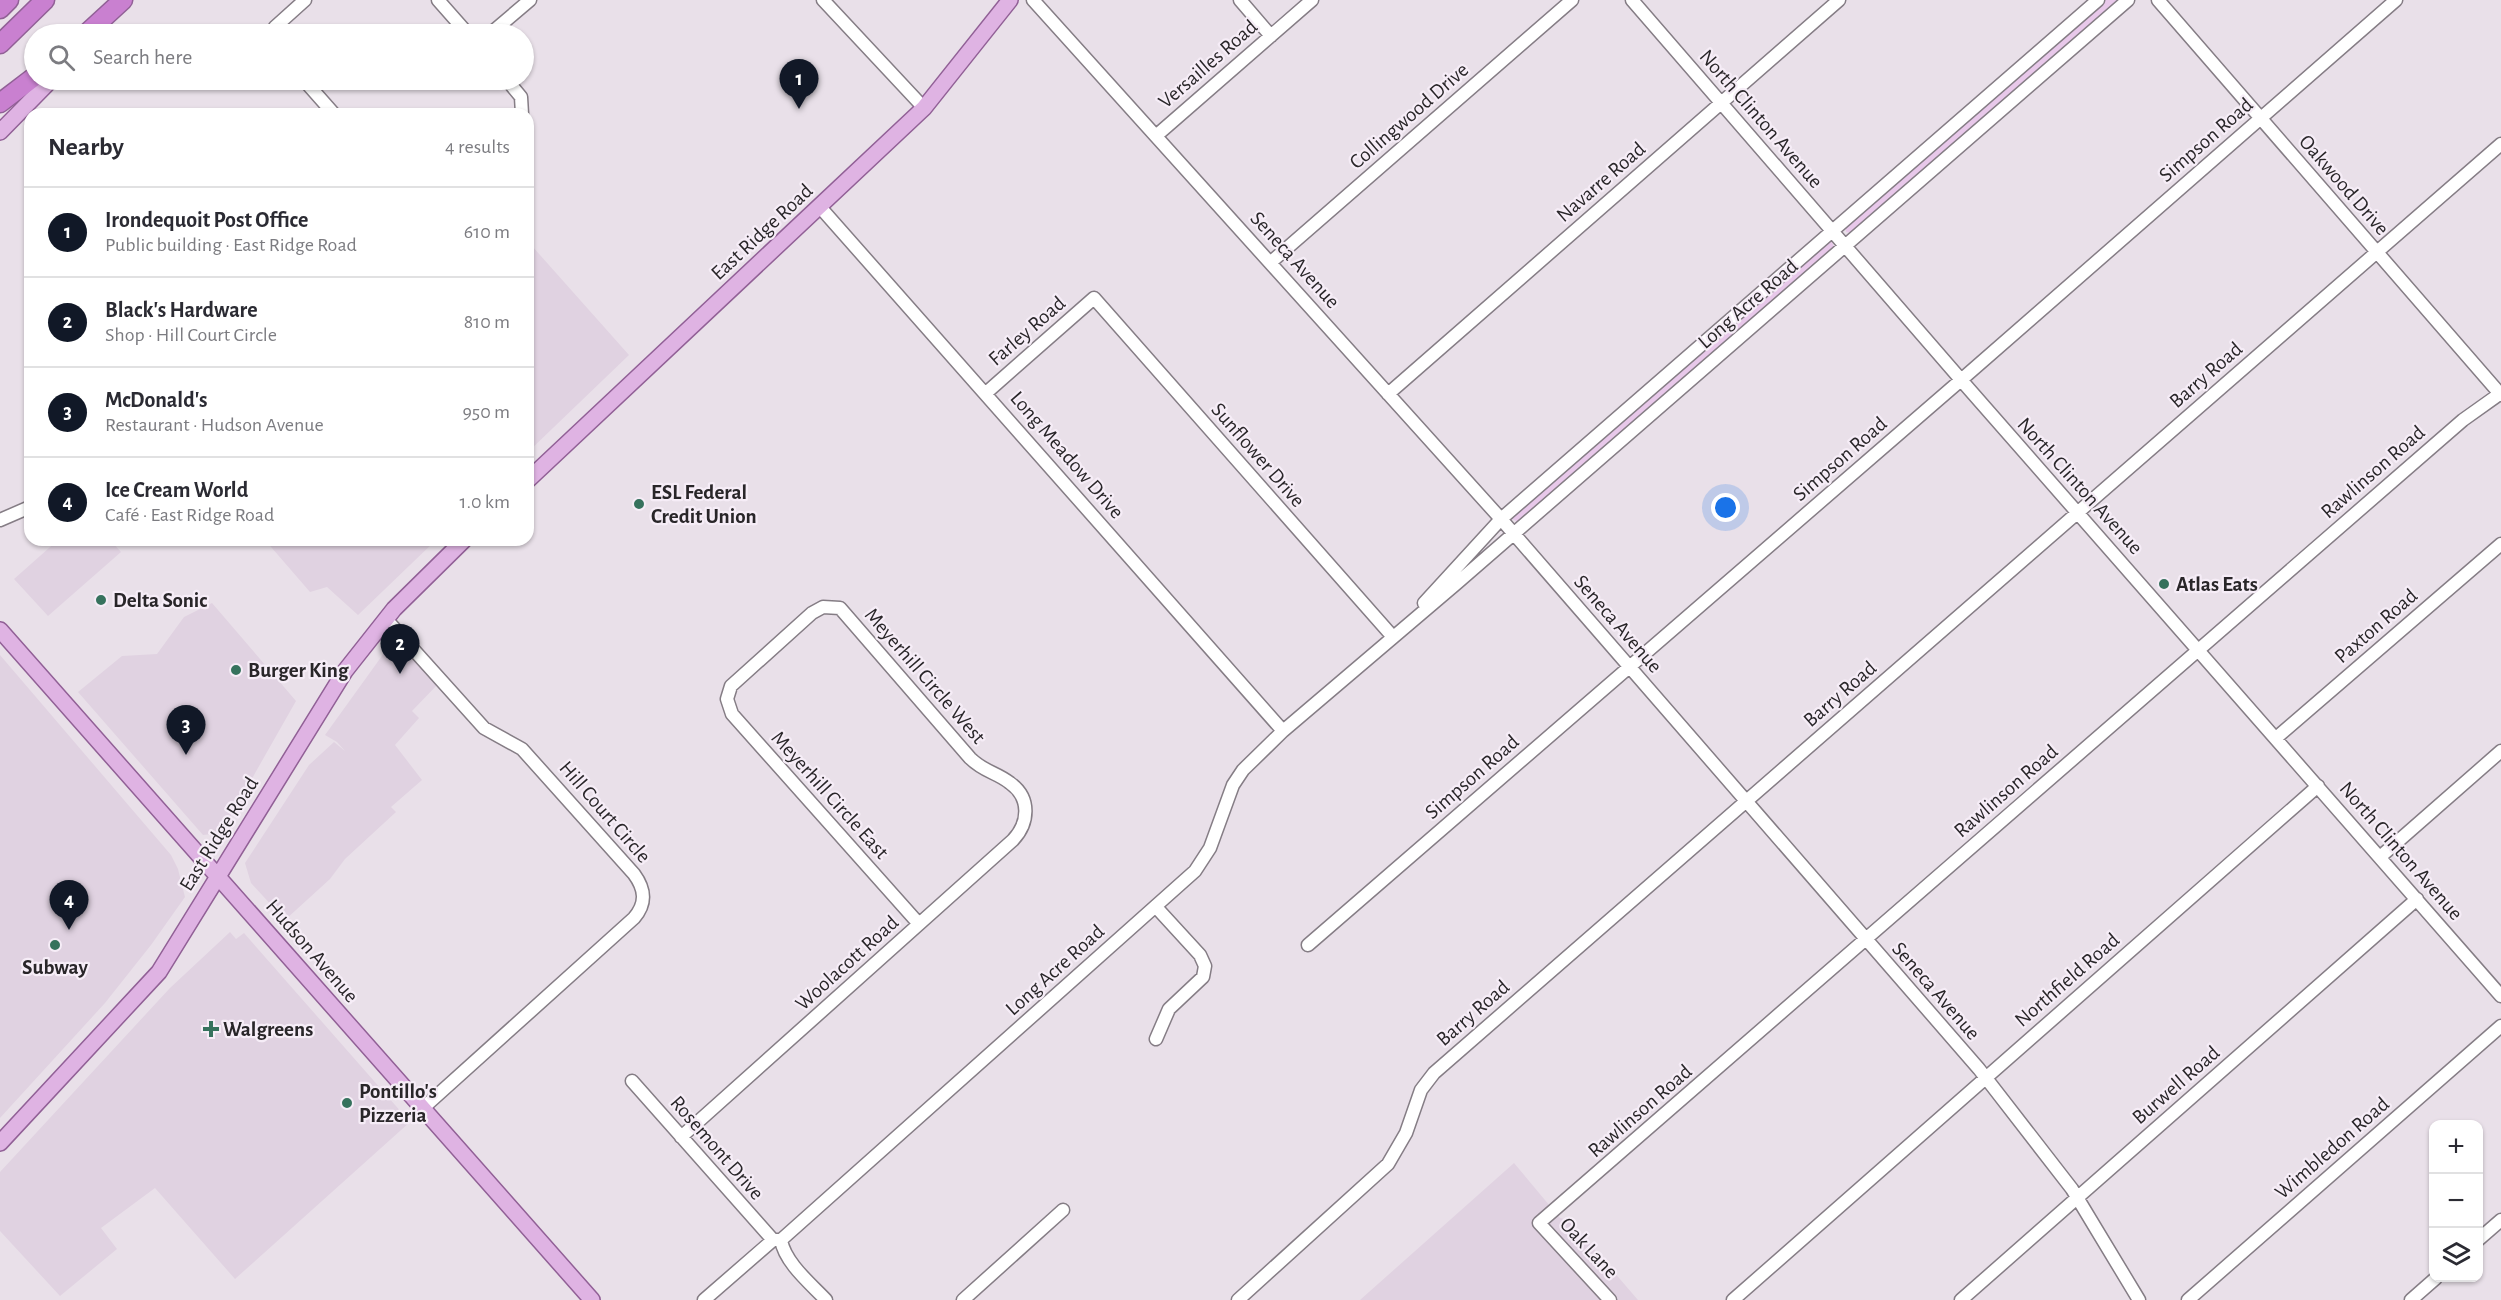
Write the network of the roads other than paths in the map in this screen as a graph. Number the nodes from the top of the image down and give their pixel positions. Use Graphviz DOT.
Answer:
graph roads {
  1 [pos="9,0"];
  2 [pos="45,0"];
  3 [pos="123,0"];
  4 [pos="128,0"];
  5 [pos="305,0"];
  6 [pos="438,0"];
  7 [pos="530,0"];
  8 [pos="823,0"];
  9 [pos="1010,0"];
  10 [pos="1033,0"];
  11 [pos="1240,0"];
  12 [pos="1312,0"];
  13 [pos="1572,0"];
  14 [pos="1632,0"];
  15 [pos="1839,0"];
  16 [pos="2098,0"];
  17 [pos="2127,0"];
  18 [pos="2158,0"];
  19 [pos="2396,0"];
  20 [pos="0,9"];
  21 [pos="97,24"];
  22 [pos="105,24"];
  23 [pos="277,24"];
  24 [pos="459,24"];
  25 [pos="502,24"];
  26 [pos="1271,36"];
  27 [pos="0,44"];
  28 [pos="24,85"];
  29 [pos="41,90"];
  30 [pos="313,90"];
  31 [pos="515,90"];
  32 [pos="0,103"];
  33 [pos="1721,103"];
  34 [pos="329,108"];
  35 [pos="522,108"];
  36 [pos="924,108"];
  37 [pos="2261,118"];
  38 [pos="0,132"];
  39 [pos="1156,135"];
  40 [pos="2501,144"];
  41 [pos="820,207"];
  42 [pos="1833,231"];
  43 [pos="1845,245"];
  44 [pos="2376,252"];
  45 [pos="1271,262"];
  46 [pos="1094,298"];
  47 [pos="1961,380"];
  48 [pos="986,393"];
  49 [pos="2501,393"];
  50 [pos="1388,394"];
  51 [pos="534,474"];
  52 [pos="24,510"];
  53 [pos="2078,512"];
  54 [pos="0,520"];
  55 [pos="1507,526"];
  56 [pos="2501,544"];
  57 [pos="458,546"];
  58 [pos="386,619"];
  59 [pos="0,630"];
  60 [pos="1393,637"];
  61 [pos="2198,649"];
  62 [pos="1629,667"];
  63 [pos="731,686"];
  64 [pos="1283,731"];
  65 [pos="2276,738"];
  66 [pos="2501,751"];
  67 [pos="2318,786"];
  68 [pos="1747,802"];
  69 [pos="1026,812"];
  70 [pos="2380,857"];
  71 [pos="218,875"];
  72 [pos="2417,899"];
  73 [pos="1156,907"];
  74 [pos="919,924"];
  75 [pos="1866,940"];
  76 [pos="1308,945"];
  77 [pos="2501,996"];
  78 [pos="2501,1026"];
  79 [pos="1156,1039"];
  80 [pos="1985,1077"];
  81 [pos="632,1081"];
  82 [pos="422,1109"];
  83 [pos="681,1137"];
  84 [pos="0,1143"];
  85 [pos="2078,1198"];
  86 [pos="1063,1210"];
  87 [pos="2501,1221"];
  88 [pos="1539,1223"];
  89 [pos="2483,1236"];
  90 [pos="777,1240"];
  91 [pos="2431,1282"];
  92 [pos="592,1300"];
  93 [pos="704,1300"];
  94 [pos="826,1300"];
  95 [pos="963,1300"];
  96 [pos="1238,1300"];
  97 [pos="1610,1300"];
  98 [pos="1733,1300"];
  99 [pos="1961,1300"];
  100 [pos="2139,1300"];
  101 [pos="2188,1300"];
  102 [pos="2411,1300"];
  1 -- 20 [label="highway"];
  2 -- 27 [label="highway"];
  3 -- 21 [label="highway"];
  4 -- 22 [label="main road"];
  5 -- 23 [label="street"];
  6 -- 24 [label="street"];
  7 -- 25 [label="street"];
  8 -- 36 [label="street"];
  9 -- 36 [label="main road, East Ridge Road"];
  10 -- 39 [label="street, Seneca Avenue"];
  11 -- 26 [label="street"];
  12 -- 26 [label="street, Versailles Road"];
  13 -- 45 [label="street, Collingwood Drive"];
  14 -- 33 [label="street, North Clinton Avenue"];
  15 -- 33 [label="street, Navarre Road"];
  16 -- 42 [label="street, Long Acre Road"];
  17 -- 43 [label="street, Long Acre Road"];
  18 -- 37 [label="street, Oakwood Drive"];
  19 -- 37 [label="street, Simpson Road"];
  26 -- 39 [label="street, Versailles Road"];
  28 -- 32 [label="highway"];
  29 -- 38 [label="main road"];
  30 -- 34 [label="street"];
  31 -- 35 [label="street"];
  33 -- 42 [label="street, North Clinton Avenue"];
  33 -- 50 [label="street, Navarre Road"];
  36 -- 41 [label="main road, East Ridge Road"];
  37 -- 44 [label="street, Oakwood Drive"];
  37 -- 47 [label="street, Simpson Road"];
  39 -- 45 [label="street, Seneca Avenue"];
  40 -- 44 [label="street, Barry Road"];
  41 -- 48 [label="street, Long Meadow Drive"];
  41 -- 51 [label="main road, East Ridge Road"];
  42 -- 43 [label="street, North Clinton Avenue"];
  42 -- 55 [label="street, Long Acre Road"];
  43 -- 47 [label="street, North Clinton Avenue"];
  43 -- 55 [label="street, Long Acre Road"];
  44 -- 49 [label="street, Oakwood Drive"];
  44 -- 53 [label="street, Barry Road"];
  45 -- 50 [label="street, Seneca Avenue"];
  46 -- 48 [label="street, Farley Road"];
  46 -- 60 [label="street, Sunflower Drive"];
  47 -- 53 [label="street, North Clinton Avenue"];
  47 -- 62 [label="street, Simpson Road"];
  48 -- 64 [label="street, Long Meadow Drive"];
  49 -- 61 [label="street, Rawlinson Road"];
  50 -- 55 [label="street, Seneca Avenue"];
  52 -- 54 [label="street"];
  53 -- 61 [label="street, North Clinton Avenue"];
  53 -- 68 [label="street, Barry Road"];
  55 -- 60 [label="street, Long Acre Road"];
  55 -- 60 [label="street, Long Acre Road"];
  55 -- 62 [label="street, Seneca Avenue"];
  56 -- 65 [label="street, Paxton Road"];
  57 -- 58 [label="main road, East Ridge Road"];
  58 -- 71 [label="main road, East Ridge Road"];
  58 -- 82 [label="street, Hill Court Circle"];
  59 -- 71 [label="main road, Hudson Avenue"];
  60 -- 64 [label="street, Long Acre Road"];
  61 -- 65 [label="street, North Clinton Avenue"];
  61 -- 75 [label="street, Rawlinson Road"];
  62 -- 68 [label="street, Seneca Avenue"];
  62 -- 76 [label="street, Simpson Road"];
  63 -- 69 [label="street, Meyerhill Circle West"];
  63 -- 74 [label="street, Meyerhill Circle East"];
  64 -- 73 [label="street, Long Acre Road"];
  65 -- 67 [label="street, North Clinton Avenue"];
  66 -- 70 [label="street"];
  67 -- 70 [label="street, North Clinton Avenue"];
  67 -- 80 [label="street, Northfield Road"];
  68 -- 75 [label="street, Seneca Avenue"];
  68 -- 96 [label="street, Barry Road"];
  69 -- 74 [label="street, Woolacott Road"];
  70 -- 72 [label="street, North Clinton Avenue"];
  71 -- 82 [label="main road, Hudson Avenue"];
  71 -- 84 [label="main road, East Ridge Road"];
  72 -- 77 [label="street, North Clinton Avenue"];
  72 -- 85 [label="street, Burwell Road"];
  73 -- 79 [label="street"];
  73 -- 90 [label="street, Long Acre Road"];
  74 -- 83 [label="street, Woolacott Road"];
  75 -- 80 [label="street, Seneca Avenue"];
  75 -- 88 [label="street, Rawlinson Road"];
  78 -- 101 [label="street, Wimbledon Road"];
  80 -- 85 [label="street, Seneca Avenue"];
  80 -- 98 [label="street, Northfield Road"];
  81 -- 83 [label="street, Rosemont Drive"];
  82 -- 92 [label="main road, Hudson Avenue"];
  83 -- 90 [label="street, Rosemont Drive"];
  85 -- 99 [label="street, Burwell Road"];
  85 -- 100 [label="street, Seneca Avenue"];
  86 -- 95 [label="street"];
  87 -- 89 [label="street"];
  88 -- 97 [label="street, Oak Lane"];
  90 -- 93 [label="street, Long Acre Road"];
  90 -- 94 [label="street, Rosemont Drive"];
  91 -- 102 [label="street"];
}
